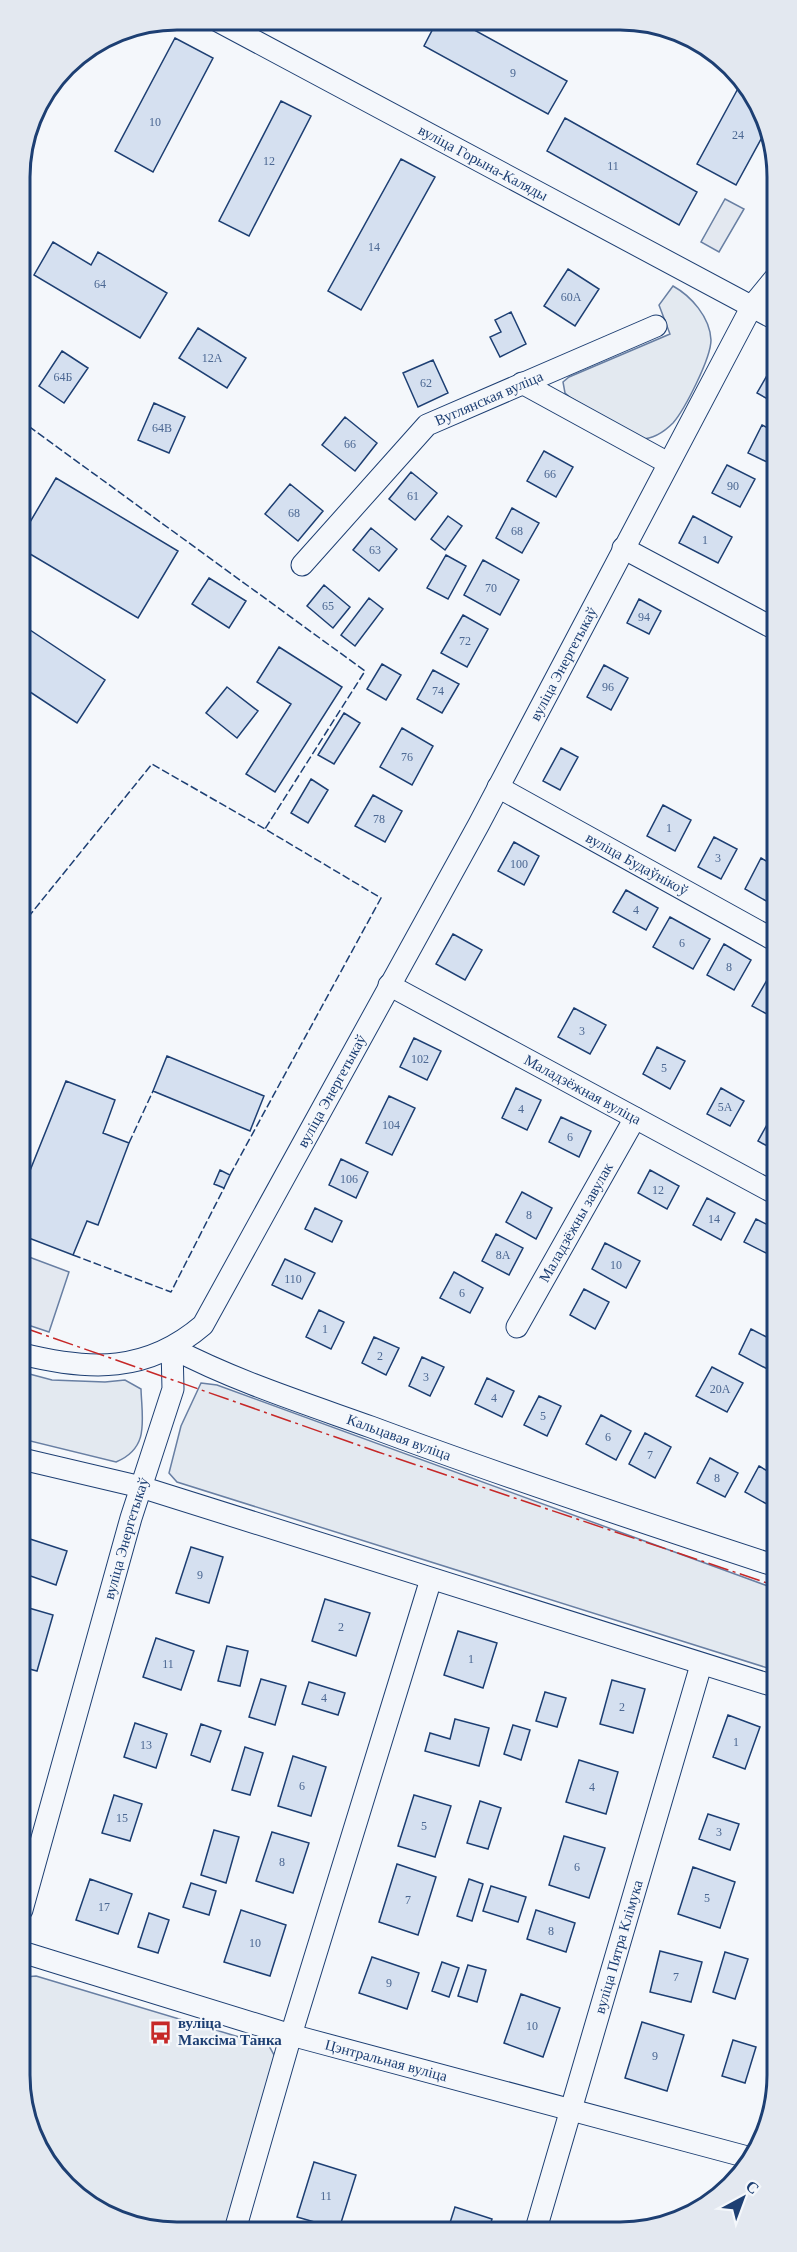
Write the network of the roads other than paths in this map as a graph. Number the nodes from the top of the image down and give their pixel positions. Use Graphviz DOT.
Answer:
graph roads {
  1 [pos="234,30"];
  2 [pos="767,288"];
  3 [pos="752,306"];
  4 [pos="767,315"];
  5 [pos="656,326"];
  6 [pos="522,383"];
  7 [pos="668,462"];
  8 [pos="623,548"];
  9 [pos="302,565"];
  10 [pos="767,625"];
  11 [pos="498,787"];
  12 [pos="767,936"];
  13 [pos="389,985"];
  14 [pos="635,1118"];
  15 [pos="767,1189"];
  16 [pos="517,1327"];
  17 [pos="172,1348"];
  18 [pos="30,1356"];
  19 [pos="30,1461"];
  20 [pos="141,1487"];
  21 [pos="767,1563"];
  22 [pos="430,1579"];
  23 [pos="701,1665"];
  24 [pos="767,1685"];
  25 [pos="30,1882"];
  26 [pos="30,1954"];
  27 [pos="291,2035"];
  28 [pos="572,2109"];
  29 [pos="742,2156"];
  30 [pos="237,2222"];
  31 [pos="538,2222"];
  1 -- 3 [label="street, вуліца Горына-Каляды"];
  2 -- 3 [label="street"];
  3 -- 4 [label="street, вуліца Горына-Каляды"];
  3 -- 7 [label="street, вуліца Энергетыкаў"];
  5 -- 6 [label="street, Вуглянская вуліца"];
  6 -- 7 [label="street"];
  6 -- 9 [label="street, Вуглянская вуліца"];
  7 -- 8 [label="street, вуліца Энергетыкаў"];
  8 -- 10 [label="street"];
  8 -- 11 [label="street, вуліца Энергетыкаў"];
  11 -- 12 [label="street, вуліца Будаўнікоў"];
  11 -- 13 [label="street, вуліца Энергетыкаў"];
  13 -- 14 [label="street, Маладзёжная вуліца"];
  13 -- 17 [label="street, вуліца Энергетыкаў"];
  14 -- 15 [label="street, Маладзёжная вуліца"];
  14 -- 16 [label="street, Маладзёжны завулак"];
  17 -- 18 [label="street"];
  17 -- 20 [label="street, вуліца Энергетыкаў"];
  17 -- 21 [label="street, Кальцавая вуліца"];
  19 -- 20 [label="street"];
  20 -- 22 [label="street"];
  20 -- 25 [label="street, вуліца Энергетыкаў"];
  22 -- 23 [label="street"];
  22 -- 27 [label="street"];
  23 -- 24 [label="street"];
  23 -- 28 [label="street, вуліца Пятра Клімука"];
  26 -- 27 [label="street, Цэнтральная вуліца"];
  27 -- 28 [label="street, Цэнтральная вуліца"];
  27 -- 30 [label="street"];
  28 -- 29 [label="street, Цэнтральная вуліца"];
  28 -- 31 [label="street, вуліца Пятра Клімука"];
}
